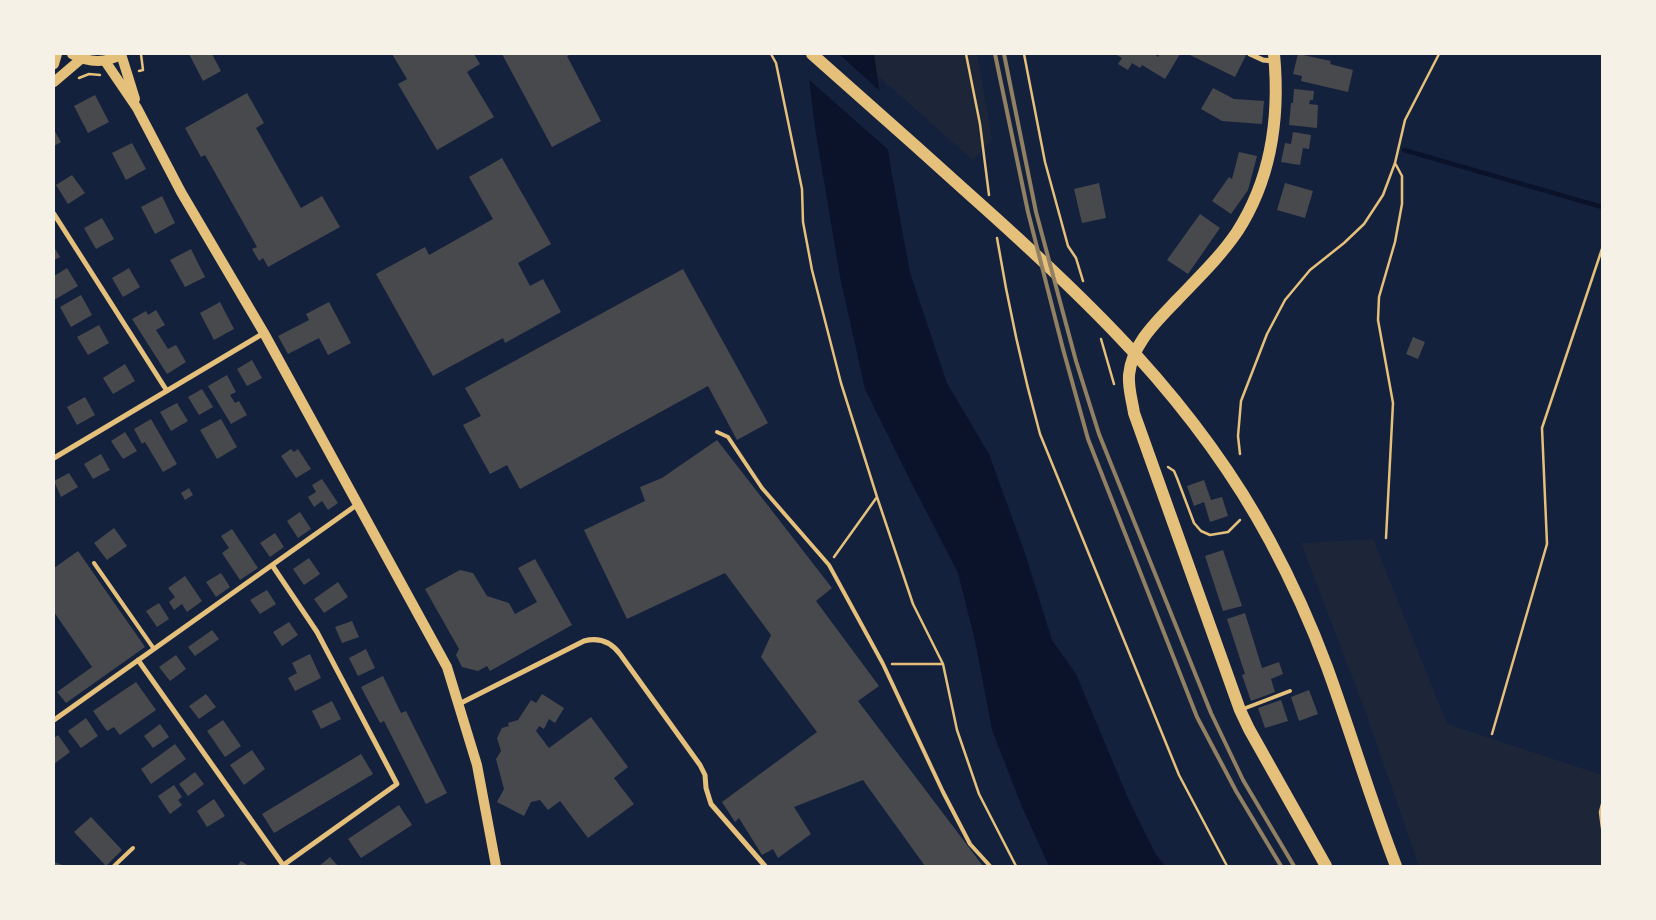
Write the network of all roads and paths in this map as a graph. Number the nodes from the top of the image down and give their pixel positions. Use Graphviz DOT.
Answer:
graph roads {
  1 [pos="57,54"];
  2 [pos="122,54"];
  3 [pos="771,54"];
  4 [pos="812,54"];
  5 [pos="966,54"];
  6 [pos="1024,54"];
  7 [pos="1250,54"];
  8 [pos="1439,54"];
  9 [pos="76,56"];
  10 [pos="1274,58"];
  11 [pos="105,61"];
  12 [pos="54,64"];
  13 [pos="54,82"];
  14 [pos="137,108"];
  15 [pos="1395,163"];
  16 [pos="991,202"];
  17 [pos="54,214"];
  18 [pos="995,229"];
  19 [pos="1602,248"];
  20 [pos="1085,286"];
  21 [pos="264,333"];
  22 [pos="1100,334"];
  23 [pos="1115,385"];
  24 [pos="167,391"];
  25 [pos="717,432"];
  26 [pos="1240,454"];
  27 [pos="54,458"];
  28 [pos="1154,466"];
  29 [pos="877,497"];
  30 [pos="359,504"];
  31 [pos="1240,520"];
  32 [pos="1386,538"];
  33 [pos="94,563"];
  34 [pos="272,565"];
  35 [pos="829,565"];
  36 [pos="154,649"];
  37 [pos="138,660"];
  38 [pos="883,664"];
  39 [pos="942,664"];
  40 [pos="1290,691"];
  41 [pos="458,704"];
  42 [pos="1240,710"];
  43 [pos="54,720"];
  44 [pos="1492,734"];
  45 [pos="1602,804"];
  46 [pos="1602,828"];
  47 [pos="133,848"];
  48 [pos="114,866"];
  49 [pos="283,866"];
  50 [pos="496,866"];
  51 [pos="765,866"];
  52 [pos="990,866"];
  53 [pos="1016,866"];
  54 [pos="1227,866"];
  55 [pos="1326,866"];
  56 [pos="1396,866"];
  1 -- 12 [label="main road"];
  2 -- 11 [label="main road"];
  2 -- 14 [label="main road"];
  3 -- 29 [label="path"];
  4 -- 56 [label="main road"];
  5 -- 16 [label="path"];
  6 -- 20 [label="path"];
  7 -- 10 [label="street"];
  8 -- 15 [label="path"];
  9 -- 11 [label="main road"];
  9 -- 13 [label="main road"];
  10 -- 28 [label="main road"];
  11 -- 14 [label="main road"];
  14 -- 21 [label="main road"];
  15 -- 26 [label="path"];
  15 -- 32 [label="path"];
  17 -- 24 [label="street"];
  18 -- 54 [label="path"];
  19 -- 44 [label="path"];
  21 -- 24 [label="street"];
  21 -- 30 [label="main road"];
  22 -- 23 [label="path"];
  24 -- 27 [label="street"];
  25 -- 35 [label="lane"];
  28 -- 31 [label="path"];
  28 -- 42 [label="main road"];
  29 -- 35 [label="path"];
  29 -- 39 [label="path"];
  30 -- 34 [label="street"];
  30 -- 41 [label="main road"];
  33 -- 36 [label="lane"];
  34 -- 36 [label="street"];
  34 -- 49 [label="street"];
  35 -- 38 [label="lane"];
  36 -- 37 [label="street"];
  37 -- 43 [label="street"];
  37 -- 49 [label="street"];
  38 -- 39 [label="path"];
  38 -- 52 [label="lane"];
  39 -- 53 [label="path"];
  40 -- 42 [label="lane"];
  41 -- 50 [label="main road"];
  41 -- 51 [label="street"];
  42 -- 55 [label="main road"];
  45 -- 46 [label="path"];
  47 -- 48 [label="lane"];
}
